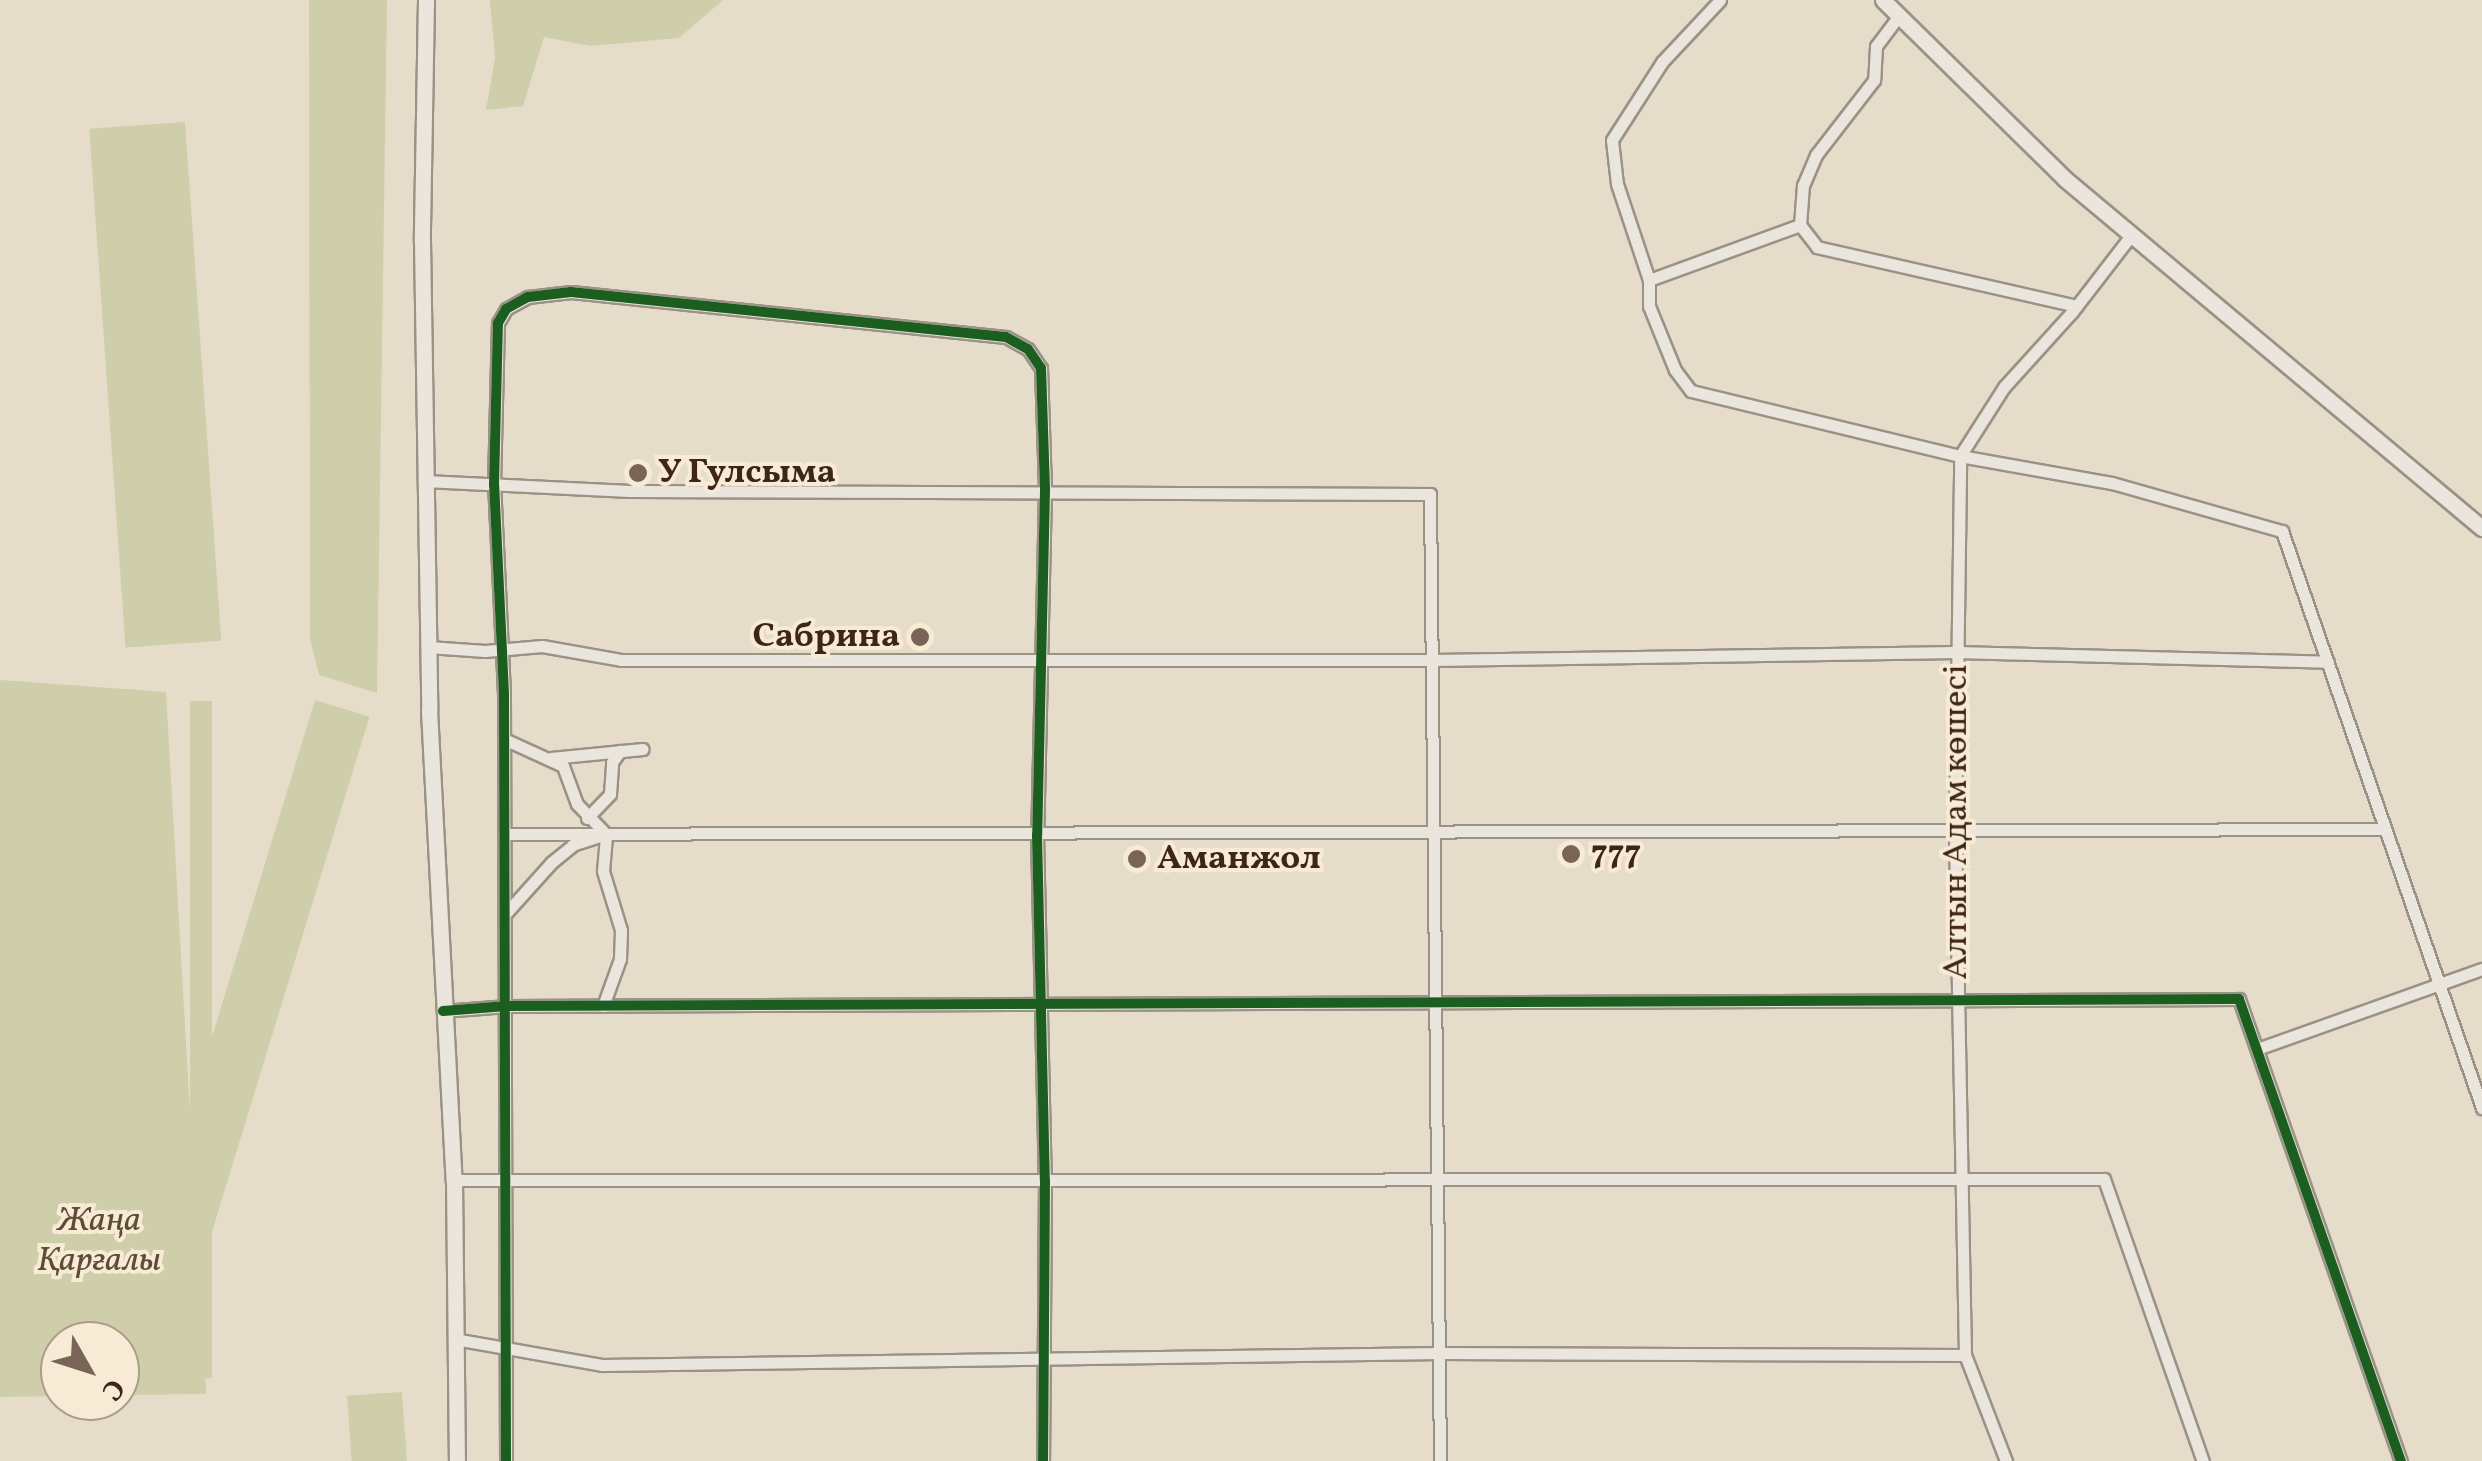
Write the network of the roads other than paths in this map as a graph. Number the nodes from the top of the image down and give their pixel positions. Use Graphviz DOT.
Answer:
graph roads {
  1 [pos="426,0"];
  2 [pos="1720,0"];
  3 [pos="1883,0"];
  4 [pos="1898,17"];
  5 [pos="1800,225"];
  6 [pos="2132,234"];
  7 [pos="1650,280"];
  8 [pos="2076,306"];
  9 [pos="1960,456"];
  10 [pos="424,481"];
  11 [pos="494,485"];
  12 [pos="1044,491"];
  13 [pos="2482,528"];
  14 [pos="428,647"];
  15 [pos="500,650"];
  16 [pos="1956,652"];
  17 [pos="1432,660"];
  18 [pos="1040,661"];
  19 [pos="2328,662"];
  20 [pos="504,739"];
  21 [pos="643,749"];
  22 [pos="620,751"];
  23 [pos="551,758"];
  24 [pos="587,818"];
  25 [pos="2386,829"];
  26 [pos="1434,833"];
  27 [pos="1955,833"];
  28 [pos="504,834"];
  29 [pos="606,834"];
  30 [pos="1038,835"];
  31 [pos="507,912"];
  32 [pos="2482,969"];
  33 [pos="2439,983"];
  34 [pos="1958,1000"];
  35 [pos="1437,1005"];
  36 [pos="506,1006"];
  37 [pos="603,1006"];
  38 [pos="1040,1007"];
  39 [pos="443,1011"];
  40 [pos="2257,1049"];
  41 [pos="2482,1108"];
  42 [pos="506,1177"];
  43 [pos="1962,1178"];
  44 [pos="454,1180"];
  45 [pos="1440,1180"];
  46 [pos="1045,1181"];
  47 [pos="455,1339"];
  48 [pos="509,1350"];
  49 [pos="1440,1353"];
  50 [pos="1965,1355"];
  51 [pos="1042,1357"];
  52 [pos="457,1461"];
  53 [pos="506,1461"];
  54 [pos="1042,1461"];
  55 [pos="1440,1461"];
  56 [pos="2006,1461"];
  57 [pos="2202,1461"];
  58 [pos="2401,1461"];
  1 -- 10 [label="main road"];
  2 -- 7 [label="street"];
  3 -- 4 [label="main road"];
  4 -- 5 [label="street"];
  4 -- 6 [label="main road"];
  5 -- 7 [label="street"];
  5 -- 8 [label="street"];
  6 -- 8 [label="street"];
  6 -- 13 [label="main road"];
  7 -- 9 [label="street"];
  8 -- 9 [label="street"];
  9 -- 16 [label="street, Алтын Адам көшесі"];
  9 -- 19 [label="street"];
  10 -- 11 [label="street"];
  10 -- 14 [label="main road"];
  11 -- 12 [label="street"];
  11 -- 12 [label="street"];
  11 -- 15 [label="street"];
  12 -- 17 [label="street"];
  12 -- 18 [label="street"];
  14 -- 15 [label="street"];
  14 -- 39 [label="main road"];
  15 -- 18 [label="street"];
  15 -- 20 [label="street"];
  16 -- 17 [label="street"];
  16 -- 19 [label="street"];
  16 -- 27 [label="street, Алтын Адам көшесі"];
  17 -- 18 [label="street"];
  17 -- 26 [label="street"];
  18 -- 30 [label="street"];
  19 -- 25 [label="street"];
  20 -- 23 [label="street"];
  20 -- 28 [label="street"];
  21 -- 22 [label="street"];
  22 -- 23 [label="street"];
  22 -- 24 [label="street"];
  23 -- 24 [label="street"];
  24 -- 29 [label="street"];
  25 -- 27 [label="street"];
  25 -- 33 [label="street"];
  26 -- 27 [label="street"];
  26 -- 30 [label="street"];
  26 -- 35 [label="street"];
  27 -- 34 [label="street, Алтын Адам көшесі"];
  28 -- 29 [label="street"];
  28 -- 31 [label="street"];
  29 -- 30 [label="street"];
  29 -- 31 [label="street"];
  29 -- 37 [label="street"];
  30 -- 38 [label="street"];
  31 -- 36 [label="street"];
  32 -- 33 [label="street"];
  33 -- 40 [label="street"];
  33 -- 41 [label="street"];
  34 -- 35 [label="street"];
  34 -- 40 [label="street"];
  34 -- 43 [label="street, Алтын Адам көшесі"];
  35 -- 38 [label="street"];
  35 -- 45 [label="street"];
  36 -- 37 [label="street"];
  36 -- 39 [label="street"];
  36 -- 42 [label="street"];
  37 -- 38 [label="street"];
  38 -- 46 [label="street"];
  39 -- 44 [label="main road"];
  40 -- 58 [label="street"];
  42 -- 44 [label="street"];
  42 -- 46 [label="street"];
  42 -- 48 [label="street"];
  43 -- 45 [label="street"];
  43 -- 50 [label="street, Алтын Адам көшесі"];
  43 -- 57 [label="street"];
  44 -- 47 [label="main road"];
  45 -- 46 [label="street"];
  45 -- 49 [label="street"];
  46 -- 51 [label="street"];
  47 -- 48 [label="street"];
  47 -- 52 [label="main road"];
  48 -- 51 [label="street"];
  48 -- 53 [label="street"];
  49 -- 50 [label="street"];
  49 -- 51 [label="street"];
  49 -- 55 [label="street"];
  50 -- 56 [label="street, Алтын Адам көшесі"];
  51 -- 54 [label="street"];
}
